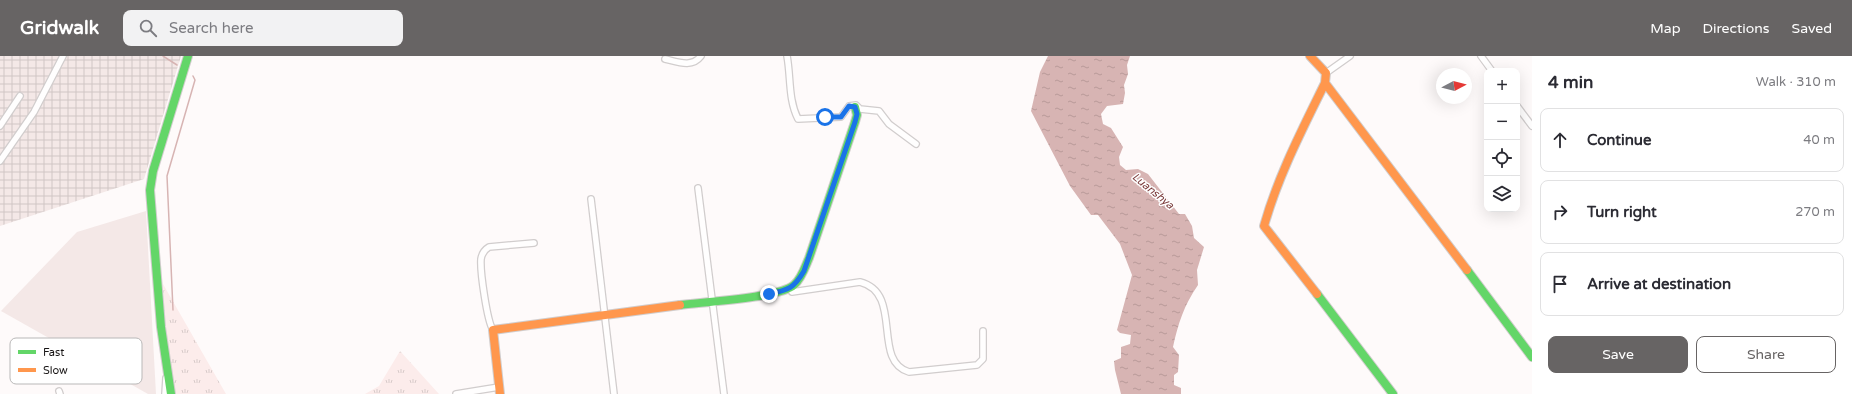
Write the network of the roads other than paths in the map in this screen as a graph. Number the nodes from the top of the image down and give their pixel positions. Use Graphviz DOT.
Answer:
graph roads {
  1 [pos="63,56"];
  2 [pos="188,56"];
  3 [pos="701,56"];
  4 [pos="787,56"];
  5 [pos="1310,56"];
  6 [pos="1350,56"];
  7 [pos="1481,56"];
  8 [pos="665,59"];
  9 [pos="1490,68"];
  10 [pos="1326,73"];
  11 [pos="1325,83"];
  12 [pos="20,96"];
  13 [pos="855,107"];
  14 [pos="1520,110"];
  15 [pos="0,126"];
  16 [pos="1532,126"];
  17 [pos="916,144"];
  18 [pos="0,161"];
  19 [pos="698,188"];
  20 [pos="591,199"];
  21 [pos="534,243"];
  22 [pos="793,287"];
  23 [pos="713,300"];
  24 [pos="605,315"];
  25 [pos="493,330"];
  26 [pos="983,331"];
  27 [pos="1532,357"];
  28 [pos="167,370"];
  29 [pos="500,390"];
  30 [pos="165,394"];
  31 [pos="171,394"];
  32 [pos="456,394"];
  33 [pos="614,394"];
  34 [pos="724,394"];
  35 [pos="1393,394"];
  1 -- 18 [label="street"];
  2 -- 28 [label="street"];
  3 -- 8 [label="street"];
  4 -- 13 [label="street"];
  5 -- 10 [label="street"];
  6 -- 10 [label="street"];
  7 -- 9 [label="street"];
  10 -- 11 [label="street"];
  11 -- 27 [label="street"];
  11 -- 35 [label="street"];
  12 -- 15 [label="street"];
  13 -- 17 [label="street"];
  13 -- 22 [label="street"];
  14 -- 16 [label="street"];
  19 -- 23 [label="street"];
  20 -- 24 [label="street"];
  21 -- 25 [label="street"];
  22 -- 23 [label="street"];
  22 -- 26 [label="street"];
  23 -- 24 [label="street"];
  23 -- 34 [label="street"];
  24 -- 25 [label="street"];
  24 -- 33 [label="street"];
  25 -- 29 [label="street"];
  28 -- 30 [label="street"];
  28 -- 31 [label="street"];
  29 -- 32 [label="street"];
}
